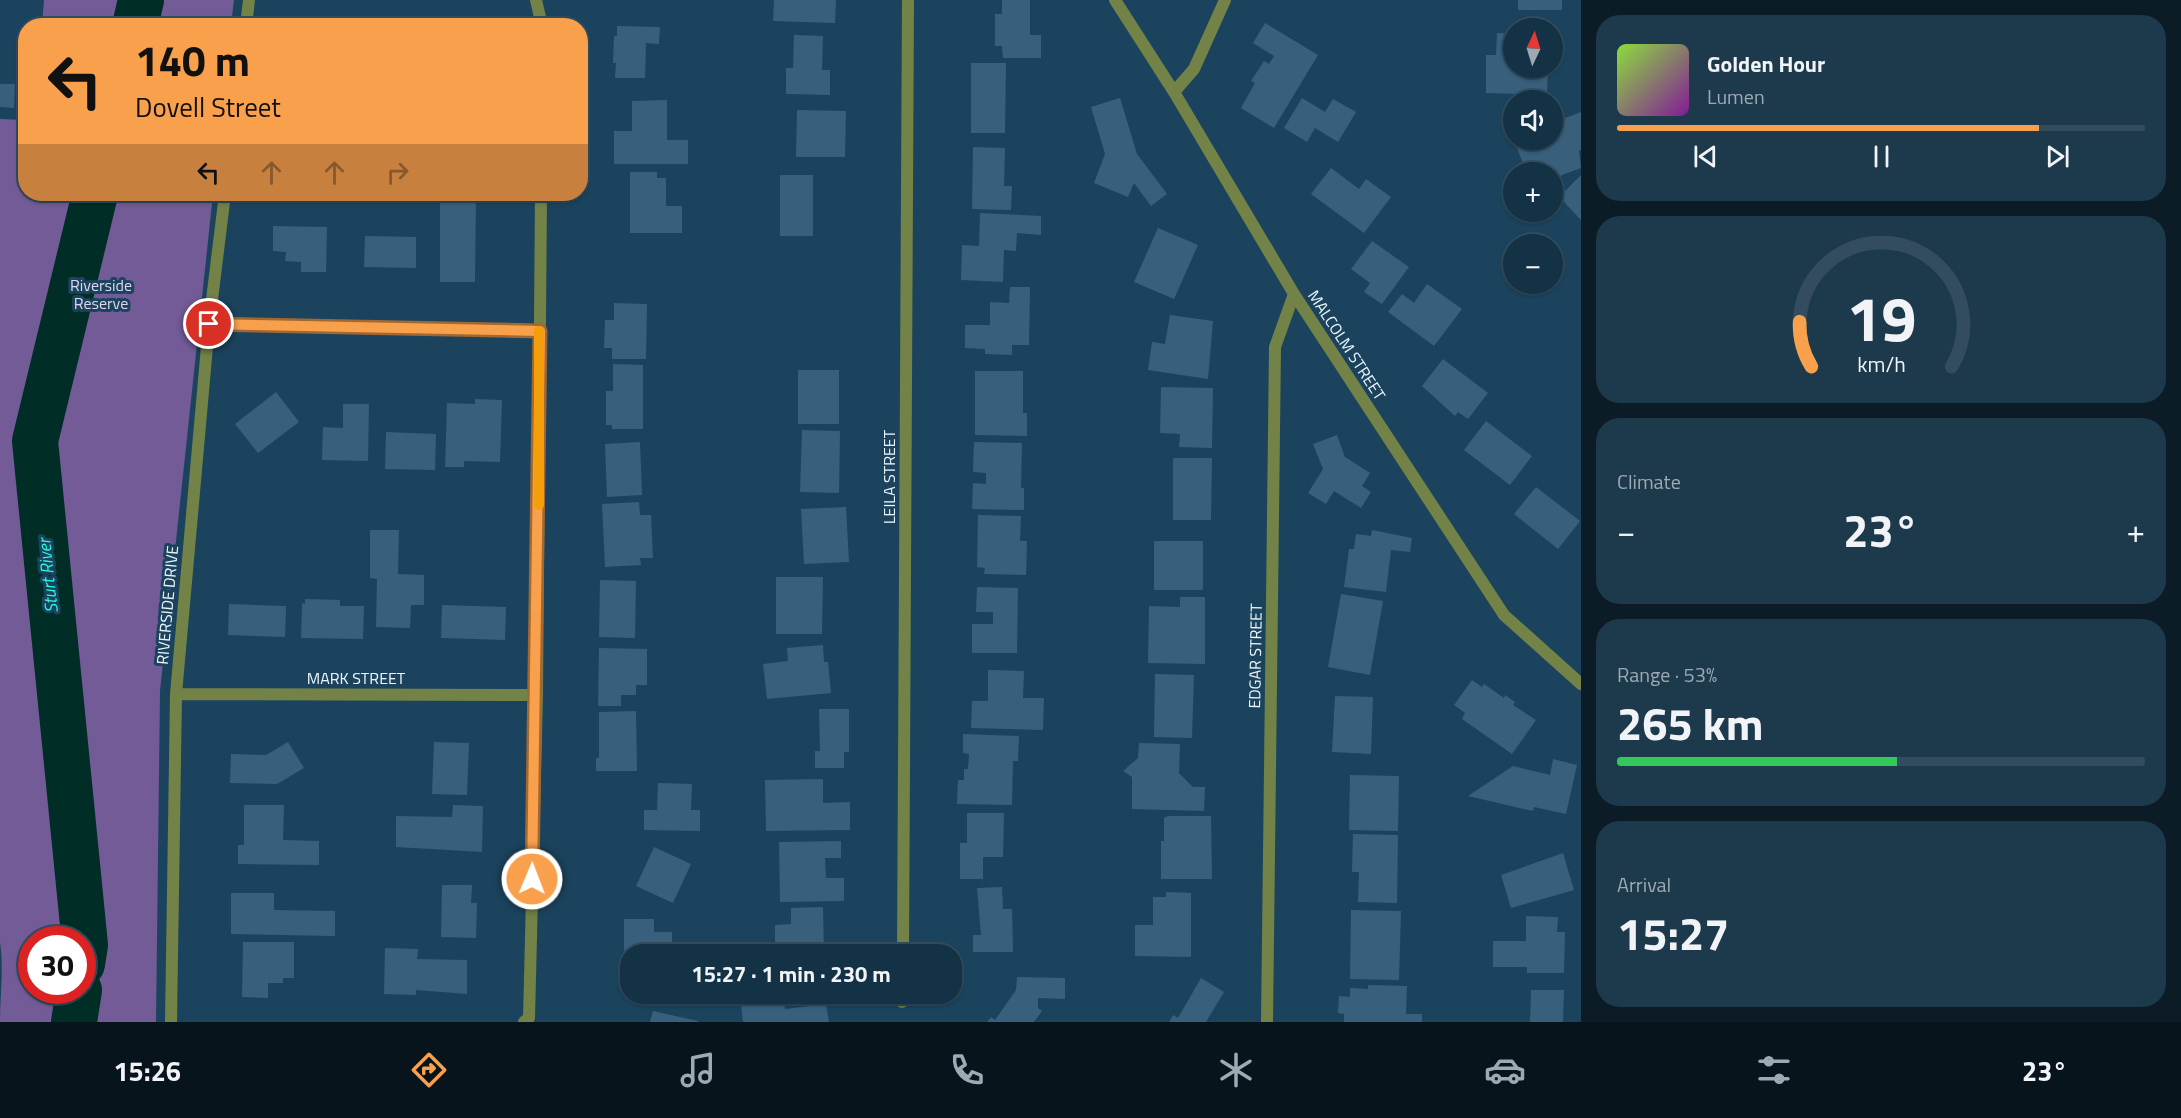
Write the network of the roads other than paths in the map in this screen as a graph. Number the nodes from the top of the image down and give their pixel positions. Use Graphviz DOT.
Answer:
graph roads {
  1 [pos="249,0"];
  2 [pos="537,0"];
  3 [pos="908,0"];
  4 [pos="1115,0"];
  5 [pos="1226,0"];
  6 [pos="247,18"];
  7 [pos="540,18"];
  8 [pos="1174,92"];
  9 [pos="224,201"];
  10 [pos="541,201"];
  11 [pos="1294,294"];
  12 [pos="209,324"];
  13 [pos="540,331"];
  14 [pos="1581,684"];
  15 [pos="176,694"];
  16 [pos="537,695"];
  17 [pos="903,944"];
  18 [pos="171,1022"];
  19 [pos="524,1022"];
  20 [pos="1268,1022"];
  1 -- 6 [label="street"];
  2 -- 7 [label="street"];
  3 -- 17 [label="street, LEILA STREET"];
  4 -- 8 [label="street, MALCOLM STREET"];
  5 -- 8 [label="street"];
  8 -- 11 [label="street, MALCOLM STREET"];
  9 -- 12 [label="street, RIVERSIDE DRIVE"];
  10 -- 13 [label="street"];
  11 -- 14 [label="street, MALCOLM STREET"];
  11 -- 20 [label="street, EDGAR STREET"];
  12 -- 13 [label="street"];
  12 -- 15 [label="street, RIVERSIDE DRIVE"];
  13 -- 16 [label="street"];
  15 -- 16 [label="street, MARK STREET"];
  15 -- 18 [label="street, RIVERSIDE DRIVE"];
  16 -- 19 [label="street"];
}
